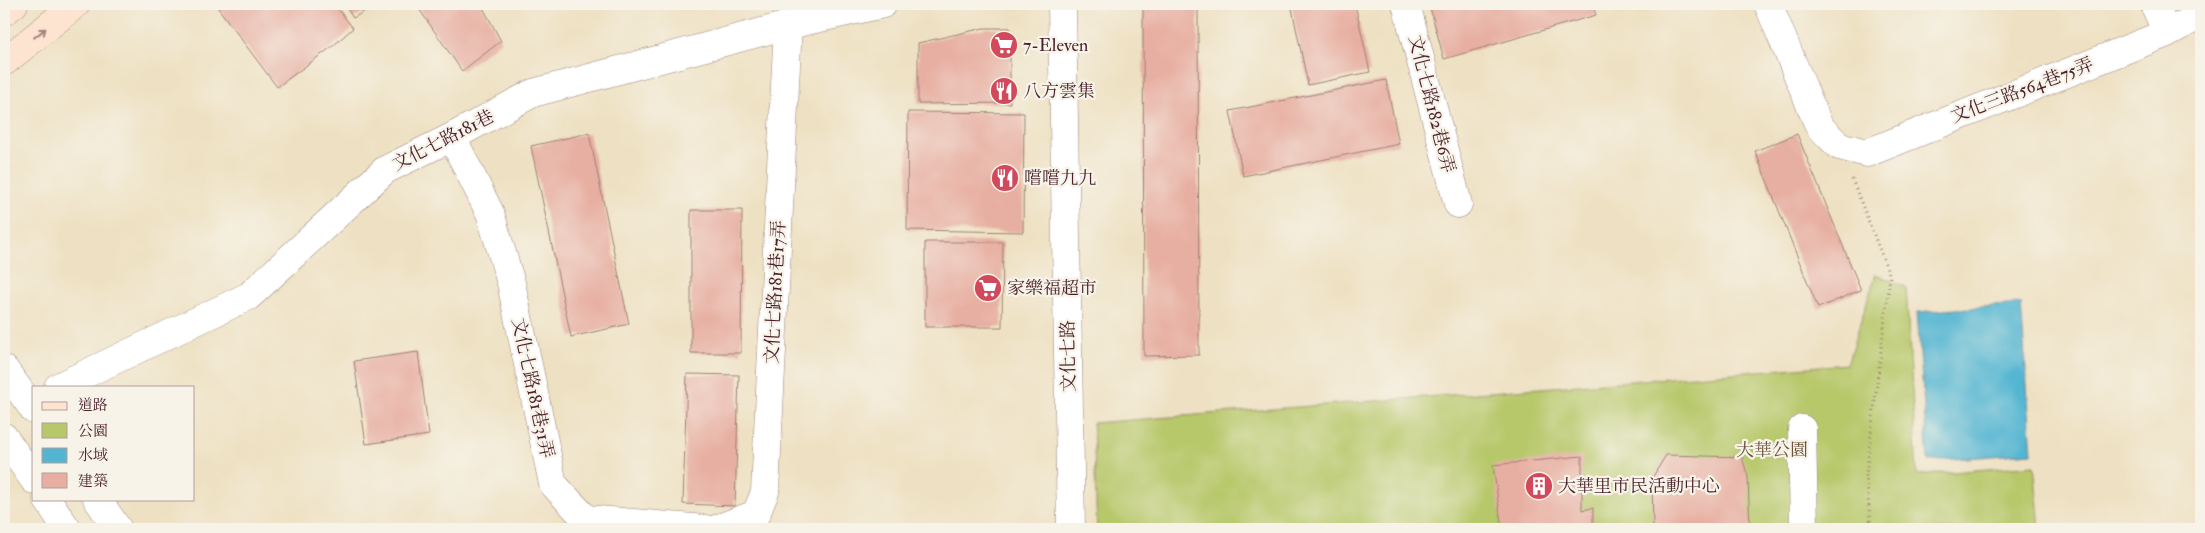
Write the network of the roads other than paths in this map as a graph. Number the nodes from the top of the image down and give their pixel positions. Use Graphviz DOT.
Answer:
graph roads {
  1 [pos="14,4"];
  2 [pos="76,4"];
  3 [pos="883,4"];
  4 [pos="1062,4"];
  5 [pos="1406,4"];
  6 [pos="1768,4"];
  7 [pos="2154,4"];
  8 [pos="4,12"];
  9 [pos="2201,15"];
  10 [pos="788,25"];
  11 [pos="2167,34"];
  12 [pos="4,62"];
  13 [pos="452,137"];
  14 [pos="1458,204"];
  15 [pos="4,369"];
  16 [pos="60,386"];
  17 [pos="32,403"];
  18 [pos="1802,429"];
  19 [pos="4,437"];
  20 [pos="32,477"];
  21 [pos="48,500"];
  22 [pos="98,500"];
  23 [pos="67,529"];
  24 [pos="118,529"];
  25 [pos="705,529"];
  26 [pos="716,529"];
  27 [pos="1070,529"];
  28 [pos="1804,529"];
  1 -- 8 [label="street"];
  12 -- 2 [label="street, one-way"];
  3 -- 10 [label="street, 文化七路181巷"];
  4 -- 27 [label="street, 文化七路"];
  5 -- 14 [label="street, 文化七路182巷6弄"];
  6 -- 11 [label="street, 文化三路564巷75弄"];
  7 -- 11 [label="street"];
  9 -- 11 [label="street, 文化三路564巷75弄"];
  10 -- 13 [label="street, 文化七路181巷"];
  10 -- 26 [label="street, 文化七路181巷17弄"];
  13 -- 16 [label="street, 文化七路181巷"];
  13 -- 25 [label="street, 文化七路181巷31弄"];
  15 -- 17 [label="street"];
  18 -- 28 [label="street"];
  19 -- 20 [label="street"];
  21 -- 23 [label="street"];
  22 -- 24 [label="street"];
}
